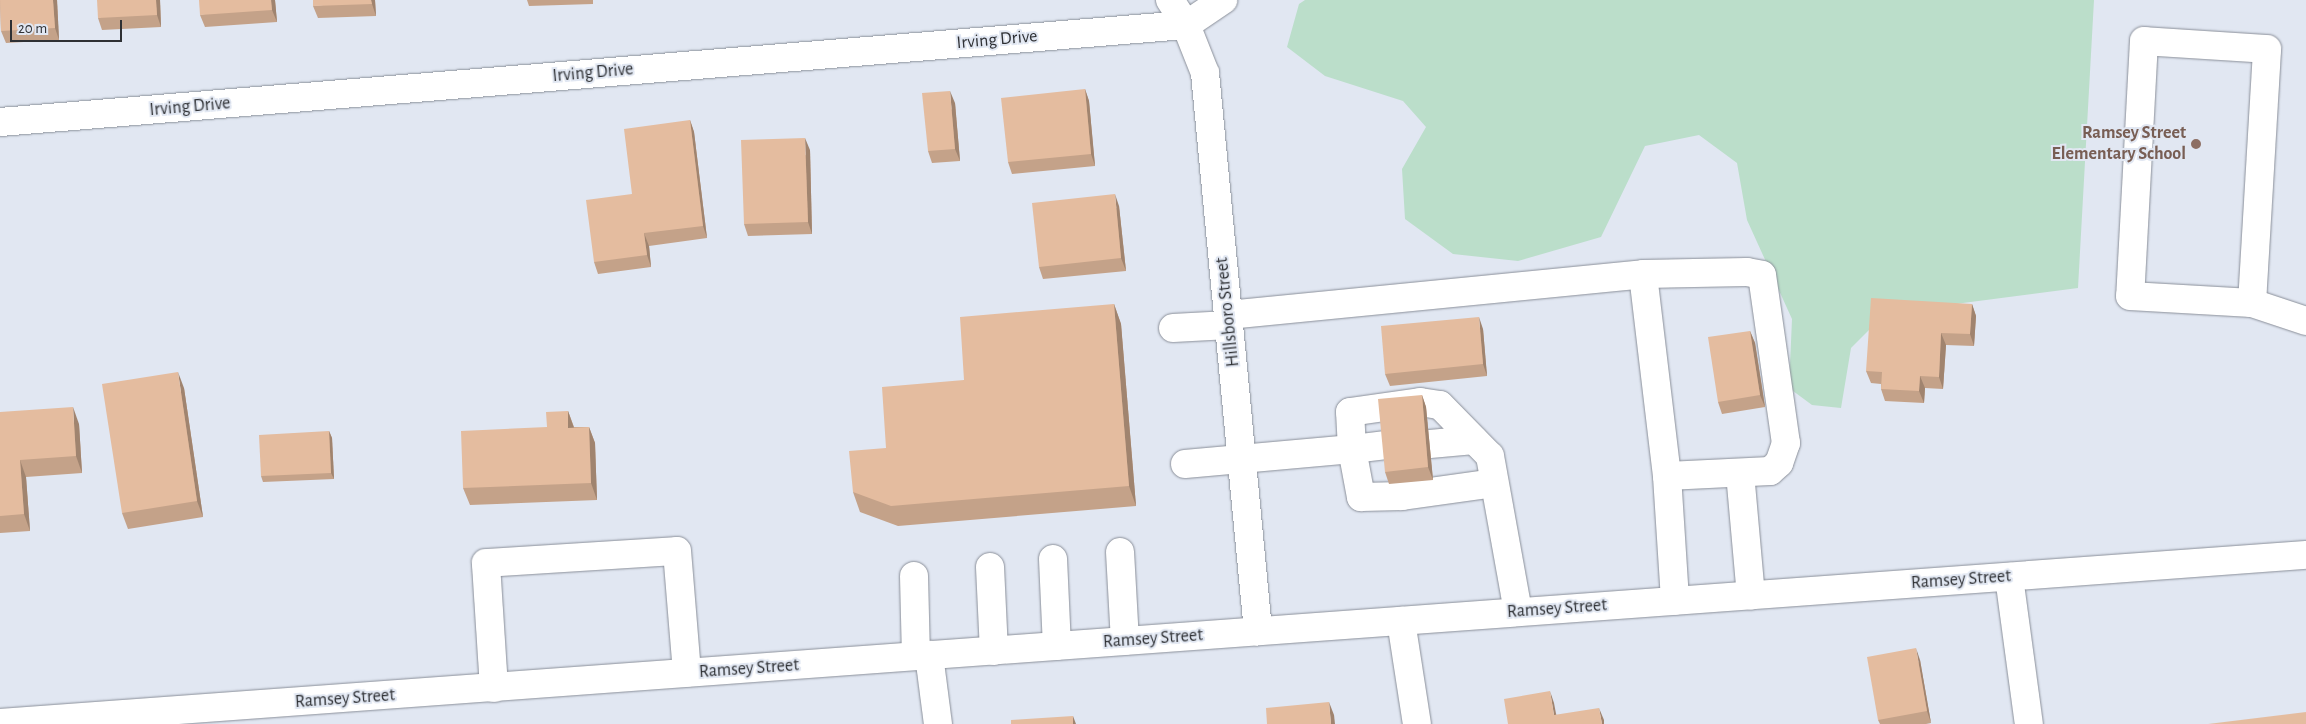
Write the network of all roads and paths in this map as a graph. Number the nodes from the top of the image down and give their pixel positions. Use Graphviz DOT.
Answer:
graph roads {
  1 [pos="1170,0"];
  2 [pos="1224,0"];
  3 [pos="1186,25"];
  4 [pos="0,122"];
  5 [pos="1643,274"];
  6 [pos="2252,303"];
  7 [pos="1229,320"];
  8 [pos="2306,321"];
  9 [pos="1173,328"];
  10 [pos="1474,440"];
  11 [pos="1430,444"];
  12 [pos="1386,445"];
  13 [pos="1352,449"];
  14 [pos="1242,460"];
  15 [pos="1185,464"];
  16 [pos="1740,473"];
  17 [pos="1668,476"];
  18 [pos="1494,483"];
  19 [pos="1120,552"];
  20 [pos="2306,555"];
  21 [pos="1054,559"];
  22 [pos="990,567"];
  23 [pos="914,576"];
  24 [pos="2009,576"];
  25 [pos="1751,596"];
  26 [pos="1675,601"];
  27 [pos="1518,612"];
  28 [pos="1401,621"];
  29 [pos="1258,631"];
  30 [pos="1126,641"];
  31 [pos="1058,646"];
  32 [pos="994,651"];
  33 [pos="923,656"];
  34 [pos="687,673"];
  35 [pos="494,688"];
  36 [pos="214,716"];
  37 [pos="0,723"];
  38 [pos="938,724"];
  39 [pos="1417,724"];
  40 [pos="2029,724"];
  1 -- 3 [label="main road, Hillsboro Street"];
  2 -- 3 [label="main road"];
  3 -- 4 [label="main road, Irving Drive"];
  3 -- 7 [label="main road, Hillsboro Street"];
  5 -- 7 [label="main road"];
  5 -- 16 [label="main road"];
  5 -- 17 [label="main road"];
  6 -- 6 [label="main road"];
  6 -- 8 [label="main road"];
  7 -- 9 [label="main road"];
  7 -- 14 [label="main road, Hillsboro Street"];
  10 -- 11 [label="main road"];
  10 -- 13 [label="main road"];
  10 -- 18 [label="main road"];
  12 -- 13 [label="main road"];
  13 -- 14 [label="main road"];
  13 -- 18 [label="main road"];
  14 -- 15 [label="main road"];
  14 -- 29 [label="main road, Hillsboro Street"];
  16 -- 17 [label="main road"];
  16 -- 25 [label="main road"];
  17 -- 26 [label="main road"];
  18 -- 27 [label="main road"];
  19 -- 30 [label="main road"];
  20 -- 24 [label="main road, Ramsey Street"];
  21 -- 31 [label="main road"];
  22 -- 32 [label="main road"];
  23 -- 33 [label="main road"];
  24 -- 25 [label="main road, Ramsey Street"];
  24 -- 40 [label="main road"];
  25 -- 26 [label="main road, Ramsey Street"];
  26 -- 27 [label="main road, Ramsey Street"];
  27 -- 28 [label="main road, Ramsey Street"];
  28 -- 29 [label="main road, Ramsey Street"];
  28 -- 39 [label="main road"];
  29 -- 30 [label="main road, Ramsey Street"];
  30 -- 31 [label="main road, Ramsey Street"];
  31 -- 32 [label="main road, Ramsey Street"];
  32 -- 33 [label="main road, Ramsey Street"];
  33 -- 34 [label="main road, Ramsey Street"];
  33 -- 38 [label="main road"];
  34 -- 35 [label="main road, Ramsey Street"];
  34 -- 35 [label="main road"];
  35 -- 36 [label="main road, Ramsey Street"];
  36 -- 37 [label="main road, Ramsey Street"];
}
